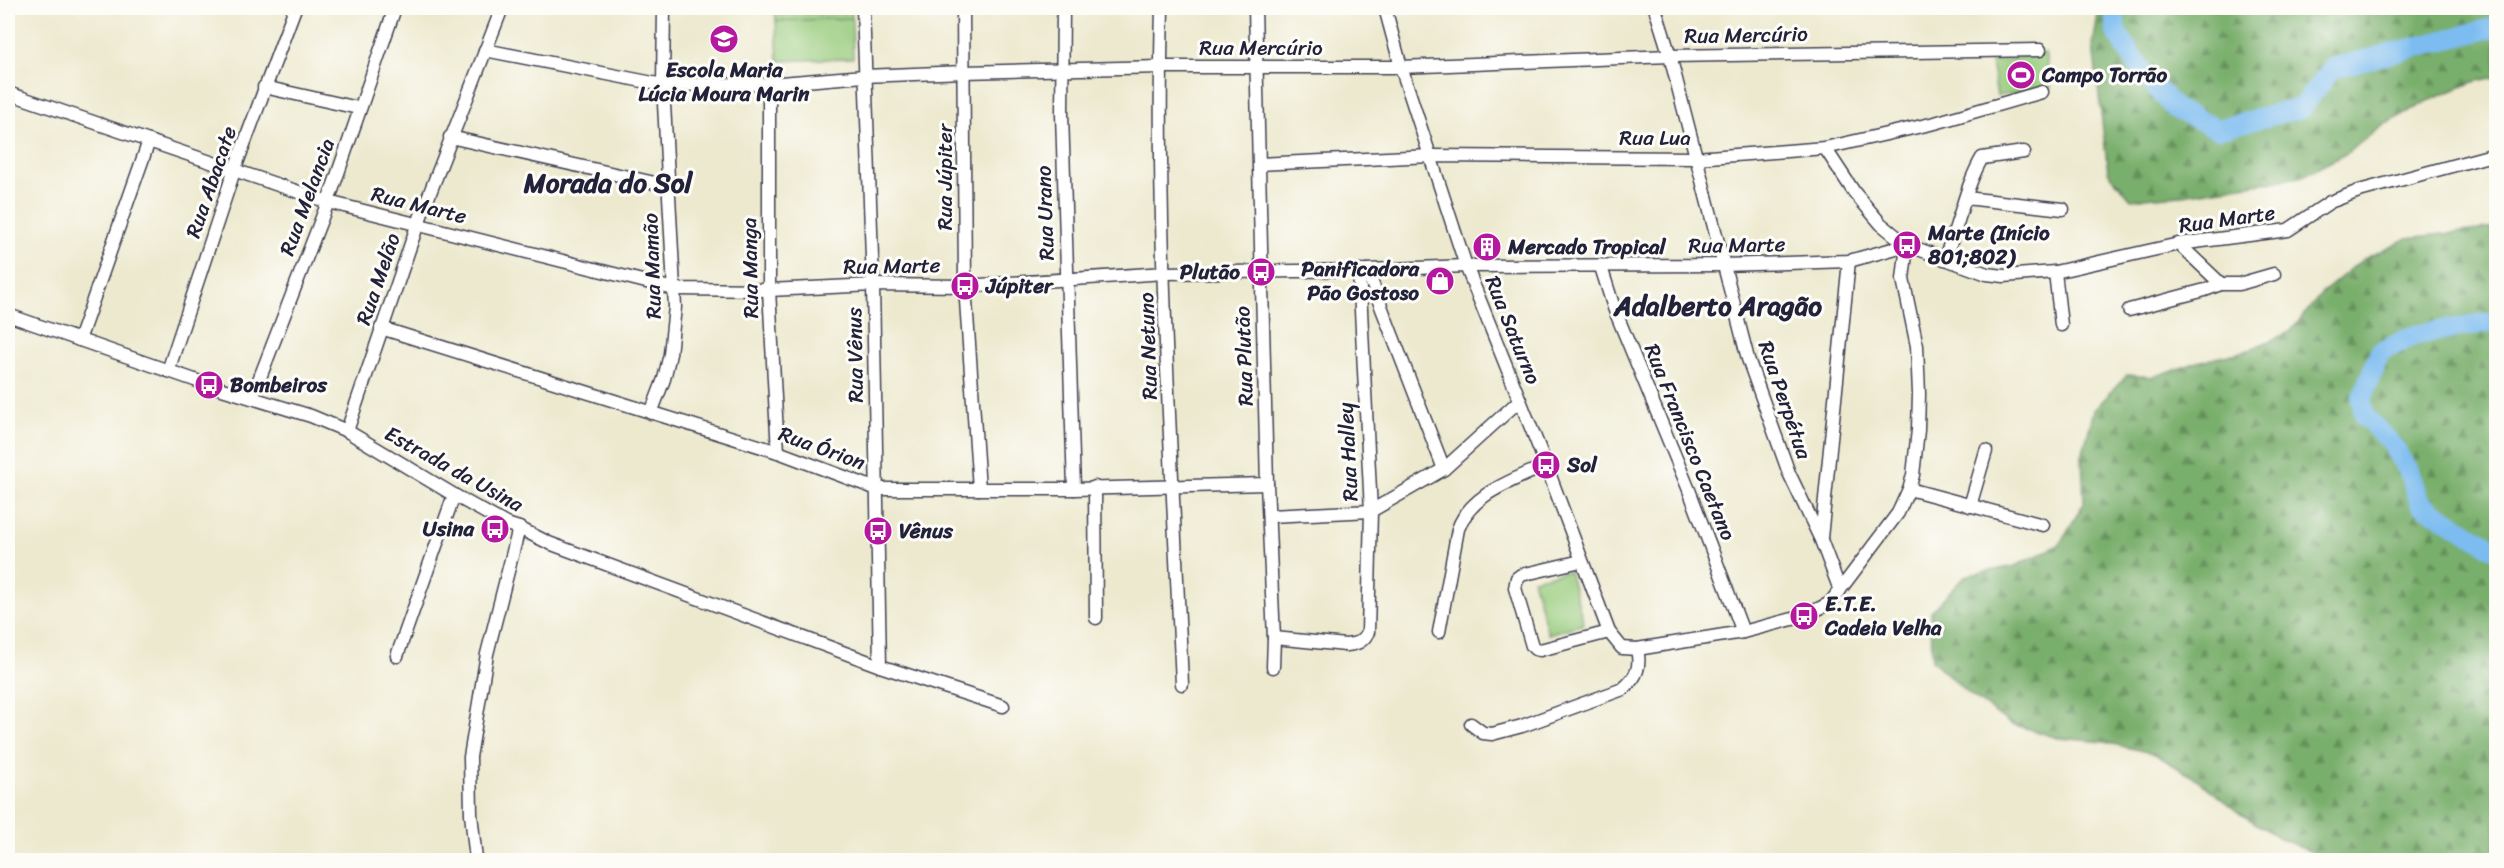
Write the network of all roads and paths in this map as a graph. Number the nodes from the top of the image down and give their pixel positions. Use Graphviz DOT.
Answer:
graph roads {
  1 [pos="295,8"];
  2 [pos="394,8"];
  3 [pos="502,8"];
  4 [pos="664,8"];
  5 [pos="863,8"];
  6 [pos="963,8"];
  7 [pos="1063,8"];
  8 [pos="1162,8"];
  9 [pos="1255,8"];
  10 [pos="1385,8"];
  11 [pos="1655,8"];
  12 [pos="485,50"];
  13 [pos="2040,50"];
  14 [pos="1670,56"];
  15 [pos="1161,67"];
  16 [pos="1401,67"];
  17 [pos="1256,68"];
  18 [pos="1062,71"];
  19 [pos="964,72"];
  20 [pos="864,76"];
  21 [pos="769,84"];
  22 [pos="663,85"];
  23 [pos="264,87"];
  24 [pos="2042,92"];
  25 [pos="8,93"];
  26 [pos="358,108"];
  27 [pos="450,137"];
  28 [pos="149,141"];
  29 [pos="1825,148"];
  30 [pos="2024,152"];
  31 [pos="2496,154"];
  32 [pos="1431,156"];
  33 [pos="1696,158"];
  34 [pos="1260,164"];
  35 [pos="234,171"];
  36 [pos="668,186"];
  37 [pos="1966,198"];
  38 [pos="328,202"];
  39 [pos="2063,209"];
  40 [pos="417,226"];
  41 [pos="1907,244"];
  42 [pos="2179,244"];
  43 [pos="1944,260"];
  44 [pos="1850,261"];
  45 [pos="1724,265"];
  46 [pos="1466,266"];
  47 [pos="1601,267"];
  48 [pos="1363,270"];
  49 [pos="1262,272"];
  50 [pos="2055,272"];
  51 [pos="1164,273"];
  52 [pos="2274,274"];
  53 [pos="1066,280"];
  54 [pos="2221,284"];
  55 [pos="873,285"];
  56 [pos="965,285"];
  57 [pos="674,289"];
  58 [pos="769,290"];
  59 [pos="2129,310"];
  60 [pos="8,315"];
  61 [pos="2061,325"];
  62 [pos="381,328"];
  63 [pos="79,340"];
  64 [pos="168,371"];
  65 [pos="252,398"];
  66 [pos="1520,400"];
  67 [pos="651,412"];
  68 [pos="347,431"];
  69 [pos="1986,451"];
  70 [pos="778,452"];
  71 [pos="1546,465"];
  72 [pos="1444,469"];
  73 [pos="1268,484"];
  74 [pos="1173,485"];
  75 [pos="1095,487"];
  76 [pos="877,489"];
  77 [pos="979,489"];
  78 [pos="1074,489"];
  79 [pos="1909,489"];
  80 [pos="454,495"];
  81 [pos="1970,506"];
  82 [pos="1371,511"];
  83 [pos="1270,516"];
  84 [pos="2043,525"];
  85 [pos="519,528"];
  86 [pos="1821,540"];
  87 [pos="1581,561"];
  88 [pos="1840,590"];
  89 [pos="1096,618"];
  90 [pos="1439,632"];
  91 [pos="1609,632"];
  92 [pos="1743,632"];
  93 [pos="1274,638"];
  94 [pos="1637,649"];
  95 [pos="396,656"];
  96 [pos="880,666"];
  97 [pos="1273,667"];
  98 [pos="1182,684"];
  99 [pos="1003,706"];
  100 [pos="1471,724"];
  101 [pos="476,861"];
  1 -- 23 [label="street, Rua Abacate"];
  2 -- 26 [label="street, Rua Melancia"];
  3 -- 12 [label="street, Rua Melão"];
  4 -- 22 [label="street, Rua Mamão"];
  5 -- 20 [label="street, Rua Vênus"];
  6 -- 19 [label="street, Rua Júpiter"];
  7 -- 18 [label="street, Rua Urano"];
  8 -- 15 [label="street, Rua Netuno"];
  9 -- 17 [label="street, Rua Plutão"];
  10 -- 16 [label="street, Rua Saturno"];
  11 -- 14 [label="street, Rua Perpétua"];
  12 -- 22 [label="street, Rua Mercúrio"];
  12 -- 27 [label="street, Rua Melão"];
  13 -- 14 [label="street, Rua Mercúrio"];
  14 -- 16 [label="street, Rua Mercúrio"];
  14 -- 33 [label="street, Rua Perpétua"];
  15 -- 17 [label="street, Rua Mercúrio"];
  15 -- 18 [label="street, Rua Mercúrio"];
  15 -- 51 [label="street, Rua Netuno"];
  16 -- 17 [label="street, Rua Mercúrio"];
  16 -- 32 [label="street, Rua Saturno"];
  17 -- 34 [label="street, Rua Plutão"];
  18 -- 19 [label="street, Rua Mercúrio"];
  18 -- 53 [label="street, Rua Urano"];
  19 -- 20 [label="street, Rua Mercúrio"];
  19 -- 56 [label="street, Rua Júpiter"];
  20 -- 21 [label="street, Rua Mercúrio"];
  20 -- 55 [label="street, Rua Vênus"];
  21 -- 22 [label="street, Rua Mercúrio"];
  21 -- 58 [label="street, Rua Manga"];
  22 -- 36 [label="street, Rua Mamão"];
  23 -- 26 [label="street"];
  23 -- 35 [label="street, Rua Abacate"];
  24 -- 29 [label="street, Rua Lua"];
  25 -- 28 [label="street, Rua Marte"];
  26 -- 38 [label="street, Rua Melancia"];
  27 -- 36 [label="street"];
  27 -- 40 [label="street, Rua Melão"];
  28 -- 35 [label="street, Rua Marte"];
  28 -- 63 [label="street"];
  29 -- 33 [label="street, Rua Lua"];
  29 -- 41 [label="street"];
  30 -- 37 [label="street"];
  31 -- 42 [label="street, Rua Marte"];
  32 -- 33 [label="street, Rua Lua"];
  32 -- 34 [label="street, Rua Lua"];
  32 -- 46 [label="street, Rua Saturno"];
  33 -- 45 [label="street, Rua Perpétua"];
  34 -- 49 [label="street, Rua Plutão"];
  35 -- 38 [label="street, Rua Marte"];
  35 -- 64 [label="street, Rua Abacate"];
  36 -- 57 [label="street, Rua Mamão"];
  37 -- 39 [label="street"];
  37 -- 43 [label="street"];
  38 -- 40 [label="street, Rua Marte"];
  38 -- 65 [label="street, Rua Melancia"];
  40 -- 57 [label="street, Rua Marte"];
  40 -- 62 [label="street, Rua Melão"];
  41 -- 43 [label="street, Rua Marte"];
  41 -- 44 [label="street, Rua Marte"];
  41 -- 79 [label="street"];
  42 -- 50 [label="street, Rua Marte"];
  42 -- 54 [label="street"];
  43 -- 50 [label="street, Rua Marte"];
  44 -- 45 [label="street, Rua Marte"];
  44 -- 86 [label="street"];
  45 -- 47 [label="street, Rua Marte"];
  45 -- 86 [label="street, Rua Perpétua"];
  46 -- 47 [label="street, Rua Marte"];
  46 -- 48 [label="street, Rua Marte"];
  46 -- 66 [label="street, Rua Saturno"];
  47 -- 92 [label="street, Rua Francisco Caetano"];
  48 -- 49 [label="street, Rua Marte"];
  48 -- 72 [label="street"];
  48 -- 82 [label="street, Rua Halley"];
  49 -- 51 [label="street, Rua Marte"];
  49 -- 73 [label="street, Rua Plutão"];
  50 -- 61 [label="street"];
  51 -- 53 [label="street, Rua Marte"];
  51 -- 74 [label="street, Rua Netuno"];
  52 -- 54 [label="street"];
  53 -- 56 [label="street, Rua Marte"];
  53 -- 78 [label="street, Rua Urano"];
  54 -- 59 [label="street"];
  55 -- 56 [label="street, Rua Marte"];
  55 -- 58 [label="street, Rua Marte"];
  55 -- 76 [label="street, Rua Vênus"];
  56 -- 77 [label="street, Rua Júpiter"];
  57 -- 58 [label="street, Rua Marte"];
  57 -- 67 [label="street, Rua Mamão"];
  58 -- 70 [label="street, Rua Manga"];
  60 -- 63 [label="street, Estrada da Usina"];
  62 -- 67 [label="street, Rua Órion"];
  62 -- 68 [label="street, Rua Melão"];
  63 -- 64 [label="street, Estrada da Usina"];
  64 -- 65 [label="street, Estrada da Usina"];
  65 -- 68 [label="street, Estrada da Usina"];
  66 -- 71 [label="street, Rua Saturno"];
  66 -- 72 [label="street"];
  67 -- 70 [label="street, Rua Órion"];
  68 -- 80 [label="street, Estrada da Usina"];
  69 -- 81 [label="street"];
  70 -- 76 [label="street, Rua Órion"];
  71 -- 87 [label="street, Rua Saturno"];
  71 -- 90 [label="street"];
  72 -- 82 [label="street"];
  73 -- 74 [label="street, Rua Órion"];
  73 -- 83 [label="street, Rua Plutão"];
  74 -- 75 [label="street, Rua Órion"];
  74 -- 98 [label="street, Rua Netuno"];
  75 -- 78 [label="street, Rua Órion"];
  75 -- 89 [label="street"];
  76 -- 77 [label="street, Rua Órion"];
  76 -- 96 [label="street, Rua Vênus"];
  77 -- 78 [label="street, Rua Órion"];
  79 -- 81 [label="street"];
  79 -- 88 [label="street"];
  80 -- 85 [label="street, Estrada da Usina"];
  80 -- 95 [label="street"];
  81 -- 84 [label="street"];
  82 -- 83 [label="street"];
  82 -- 93 [label="street, Rua Halley"];
  83 -- 93 [label="street, Rua Plutão"];
  85 -- 96 [label="street, Estrada da Usina"];
  85 -- 101 [label="street"];
  86 -- 88 [label="street, Rua Perpétua"];
  87 -- 91 [label="street, Rua Saturno"];
  87 -- 91 [label="street"];
  88 -- 92 [label="street"];
  91 -- 94 [label="street, Rua Saturno"];
  92 -- 94 [label="street"];
  93 -- 97 [label="street, Rua Plutão"];
  94 -- 100 [label="street"];
  96 -- 99 [label="street, Estrada da Usina"];
}
